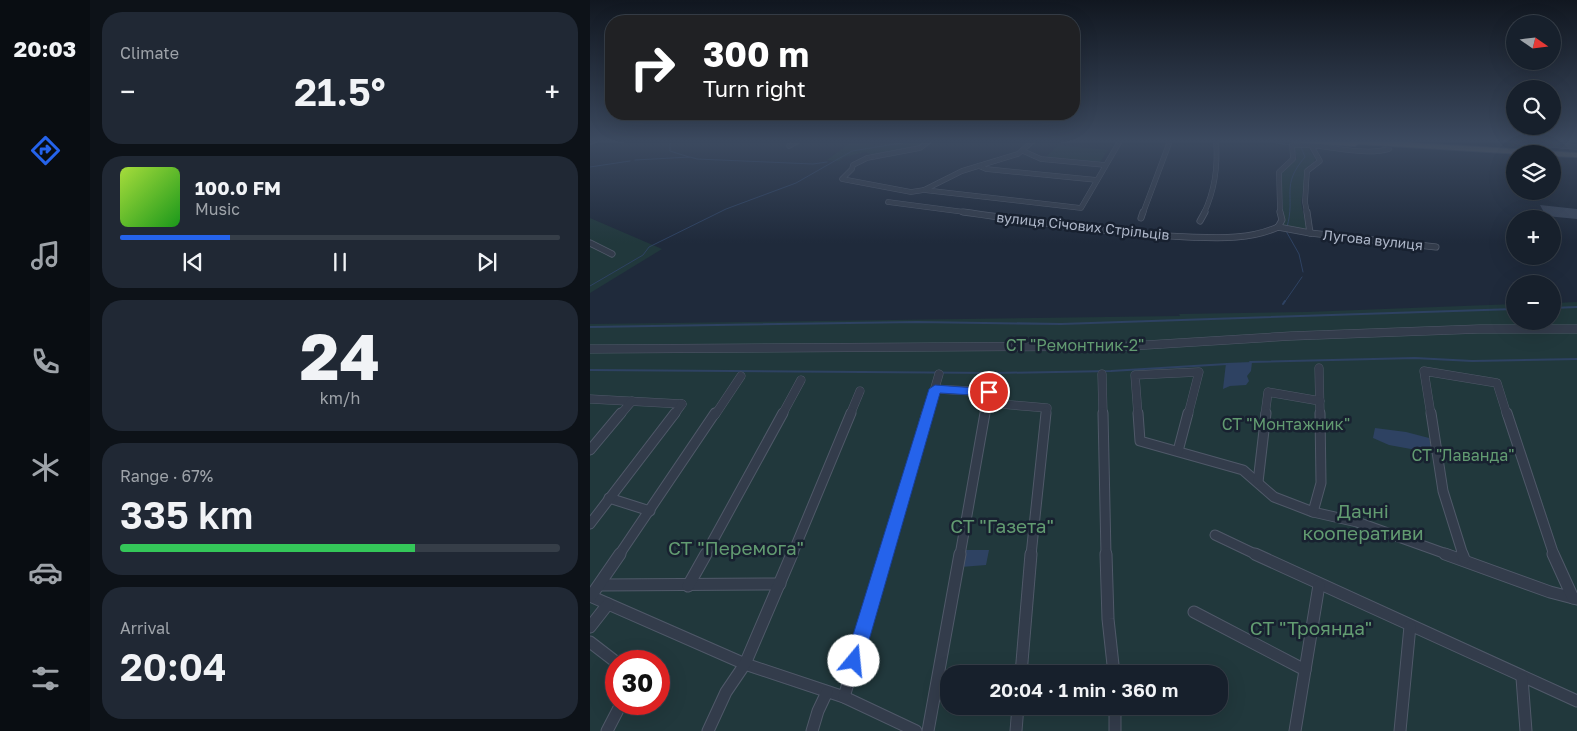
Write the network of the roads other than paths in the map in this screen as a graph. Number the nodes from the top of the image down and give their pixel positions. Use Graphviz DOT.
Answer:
graph roads {
  1 [pos="845,175"];
  2 [pos="954,175"];
  3 [pos="1048,175"];
  4 [pos="1099,175"];
  5 [pos="1157,175"];
  6 [pos="1215,175"];
  7 [pos="1279,175"];
  8 [pos="1308,175"];
  9 [pos="1097,180"];
  10 [pos="924,190"];
  11 [pos="888,202"];
  12 [pos="1141,218"];
  13 [pos="1200,220"];
  14 [pos="1278,228"];
  15 [pos="1310,233"];
  16 [pos="590,243"];
  17 [pos="1436,247"];
  18 [pos="612,254"];
  19 [pos="1577,329"];
  20 [pos="590,349"];
  21 [pos="1319,368"];
  22 [pos="939,374"];
  23 [pos="1102,374"];
  24 [pos="741,376"];
  25 [pos="801,380"];
  26 [pos="935,389"];
  27 [pos="860,391"];
  28 [pos="590,399"];
  29 [pos="632,401"];
  30 [pos="1320,401"];
  31 [pos="988,403"];
  32 [pos="590,450"];
  33 [pos="1178,451"];
  34 [pos="1258,482"];
  35 [pos="609,498"];
  36 [pos="650,511"];
  37 [pos="1313,512"];
  38 [pos="590,524"];
  39 [pos="1215,535"];
  40 [pos="1464,559"];
  41 [pos="780,584"];
  42 [pos="600,585"];
  43 [pos="1319,585"];
  44 [pos="688,586"];
  45 [pos="591,596"];
  46 [pos="1575,599"];
  47 [pos="608,604"];
  48 [pos="1194,612"];
  49 [pos="1410,626"];
  50 [pos="590,627"];
  51 [pos="590,642"];
  52 [pos="605,654"];
  53 [pos="745,664"];
  54 [pos="1022,665"];
  55 [pos="1113,665"];
  56 [pos="1305,670"];
  57 [pos="1522,678"];
  58 [pos="827,692"];
  59 [pos="844,697"];
  60 [pos="1577,701"];
  61 [pos="615,715"];
  62 [pos="1017,715"];
  63 [pos="1115,715"];
  64 [pos="607,731"];
  65 [pos="708,731"];
  66 [pos="812,731"];
  67 [pos="916,731"];
  68 [pos="928,731"];
  69 [pos="1016,731"];
  70 [pos="1115,731"];
  71 [pos="1295,731"];
  72 [pos="1400,731"];
  73 [pos="1526,731"];
  1 -- 10 [label="street"];
  2 -- 10 [label="street"];
  3 -- 9 [label="street"];
  4 -- 9 [label="street"];
  5 -- 12 [label="street"];
  6 -- 13 [label="street"];
  7 -- 14 [label="street"];
  8 -- 15 [label="street, Лугова вулиця"];
  9 -- 10 [label="street"];
  11 -- 14 [label="street, вулиця Січових Стрільців"];
  14 -- 15 [label="street, Лугова вулиця"];
  15 -- 17 [label="street, Лугова вулиця"];
  16 -- 18 [label="street"];
  19 -- 20 [label="street"];
  21 -- 30 [label="street"];
  22 -- 26 [label="street"];
  23 -- 55 [label="street"];
  24 -- 36 [label="street"];
  25 -- 44 [label="street"];
  26 -- 31 [label="street"];
  26 -- 59 [label="street"];
  27 -- 41 [label="street"];
  28 -- 29 [label="street"];
  29 -- 32 [label="street"];
  29 -- 35 [label="street"];
  30 -- 34 [label="street"];
  30 -- 37 [label="street"];
  31 -- 54 [label="street"];
  31 -- 68 [label="street"];
  33 -- 33 [label="street"];
  33 -- 34 [label="street"];
  34 -- 37 [label="street"];
  35 -- 36 [label="street"];
  35 -- 38 [label="street"];
  36 -- 42 [label="street"];
  37 -- 40 [label="street"];
  39 -- 43 [label="street"];
  40 -- 46 [label="street"];
  40 -- 46 [label="street"];
  41 -- 44 [label="street"];
  41 -- 53 [label="street"];
  42 -- 44 [label="street"];
  42 -- 45 [label="street"];
  43 -- 49 [label="street"];
  43 -- 56 [label="street"];
  45 -- 47 [label="street"];
  47 -- 50 [label="street"];
  47 -- 53 [label="street"];
  48 -- 56 [label="street"];
  49 -- 57 [label="street"];
  49 -- 72 [label="street"];
  51 -- 52 [label="street"];
  53 -- 58 [label="street"];
  53 -- 65 [label="street"];
  56 -- 71 [label="street"];
  57 -- 60 [label="street"];
  57 -- 73 [label="street"];
  58 -- 59 [label="street"];
  58 -- 66 [label="street"];
  59 -- 67 [label="street"];
  61 -- 64 [label="street"];
  62 -- 69 [label="street"];
  63 -- 70 [label="street"];
}
